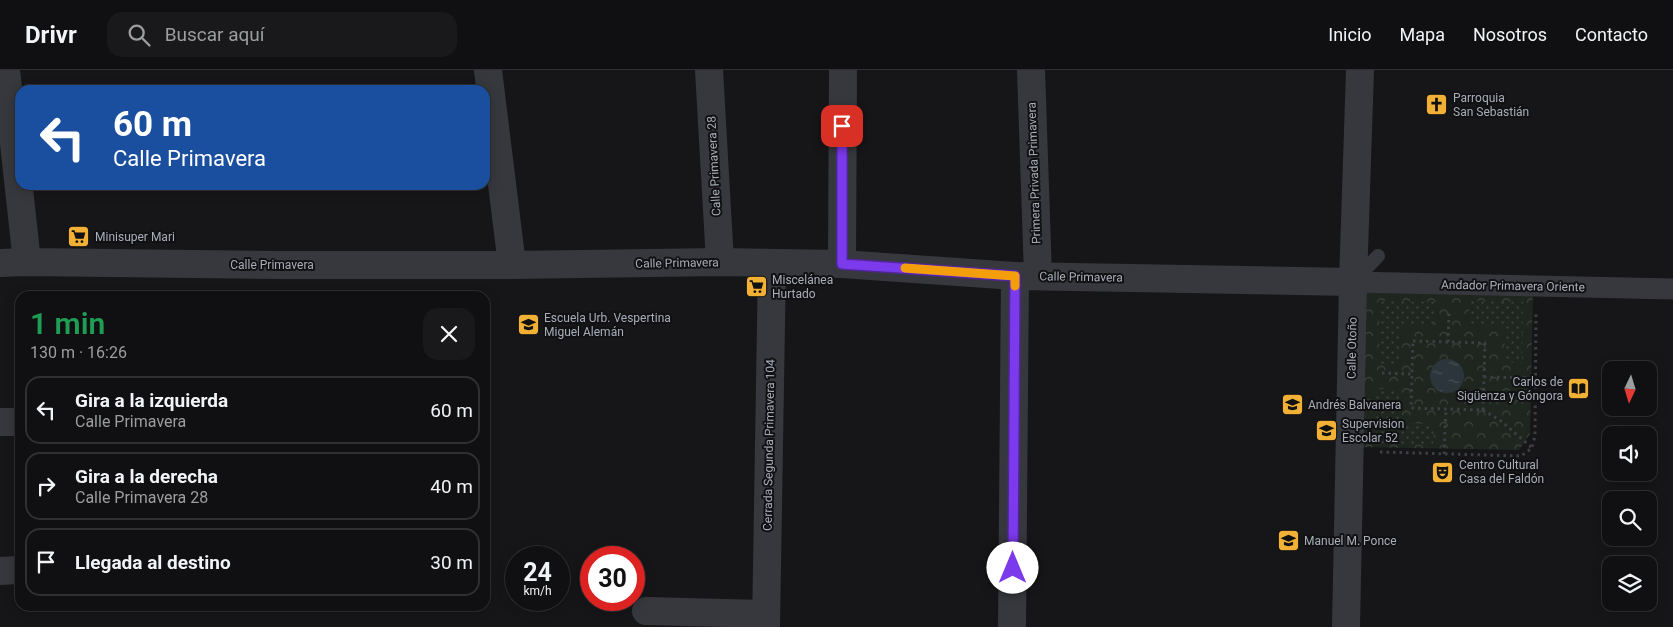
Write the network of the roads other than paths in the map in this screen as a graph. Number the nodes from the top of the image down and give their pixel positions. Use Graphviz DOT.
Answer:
graph roads {
  1 [pos="6,70"];
  2 [pos="488,70"];
  3 [pos="709,70"];
  4 [pos="843,70"];
  5 [pos="1031,70"];
  6 [pos="1360,70"];
  7 [pos="490,85"];
  8 [pos="490,86"];
  9 [pos="15,152"];
  10 [pos="19,190"];
  11 [pos="1378,256"];
  12 [pos="27,262"];
  13 [pos="720,262"];
  14 [pos="0,263"];
  15 [pos="772,264"];
  16 [pos="842,264"];
  17 [pos="512,265"];
  18 [pos="1026,276"];
  19 [pos="1353,282"];
  20 [pos="1673,289"];
  21 [pos="0,422"];
  22 [pos="15,422"];
  23 [pos="15,570"];
  24 [pos="0,571"];
  25 [pos="646,611"];
  26 [pos="766,620"];
  27 [pos="1012,627"];
  28 [pos="1346,627"];
  1 -- 9 [label="street"];
  2 -- 7 [label="street"];
  3 -- 13 [label="street, Calle Primavera 28"];
  4 -- 16 [label="street"];
  5 -- 18 [label="street, Primera Privada Primavera"];
  6 -- 19 [label="street, Calle Otoño"];
  8 -- 17 [label="street"];
  10 -- 12 [label="street"];
  11 -- 19 [label="lane"];
  12 -- 14 [label="street, Calle Primavera"];
  12 -- 17 [label="street, Calle Primavera"];
  13 -- 15 [label="street, Calle Primavera"];
  13 -- 17 [label="street, Calle Primavera"];
  15 -- 16 [label="street, Calle Primavera"];
  15 -- 26 [label="street, Cerrada Segunda Primavera 104"];
  16 -- 18 [label="street, Calle Primavera"];
  18 -- 19 [label="street, Calle Primavera"];
  18 -- 27 [label="street, Primera Privada Primavera"];
  19 -- 20 [label="street, Andador Primavera Oriente"];
  19 -- 28 [label="street, Calle Otoño"];
  21 -- 22 [label="street"];
  23 -- 24 [label="street"];
  25 -- 26 [label="street"];
}
